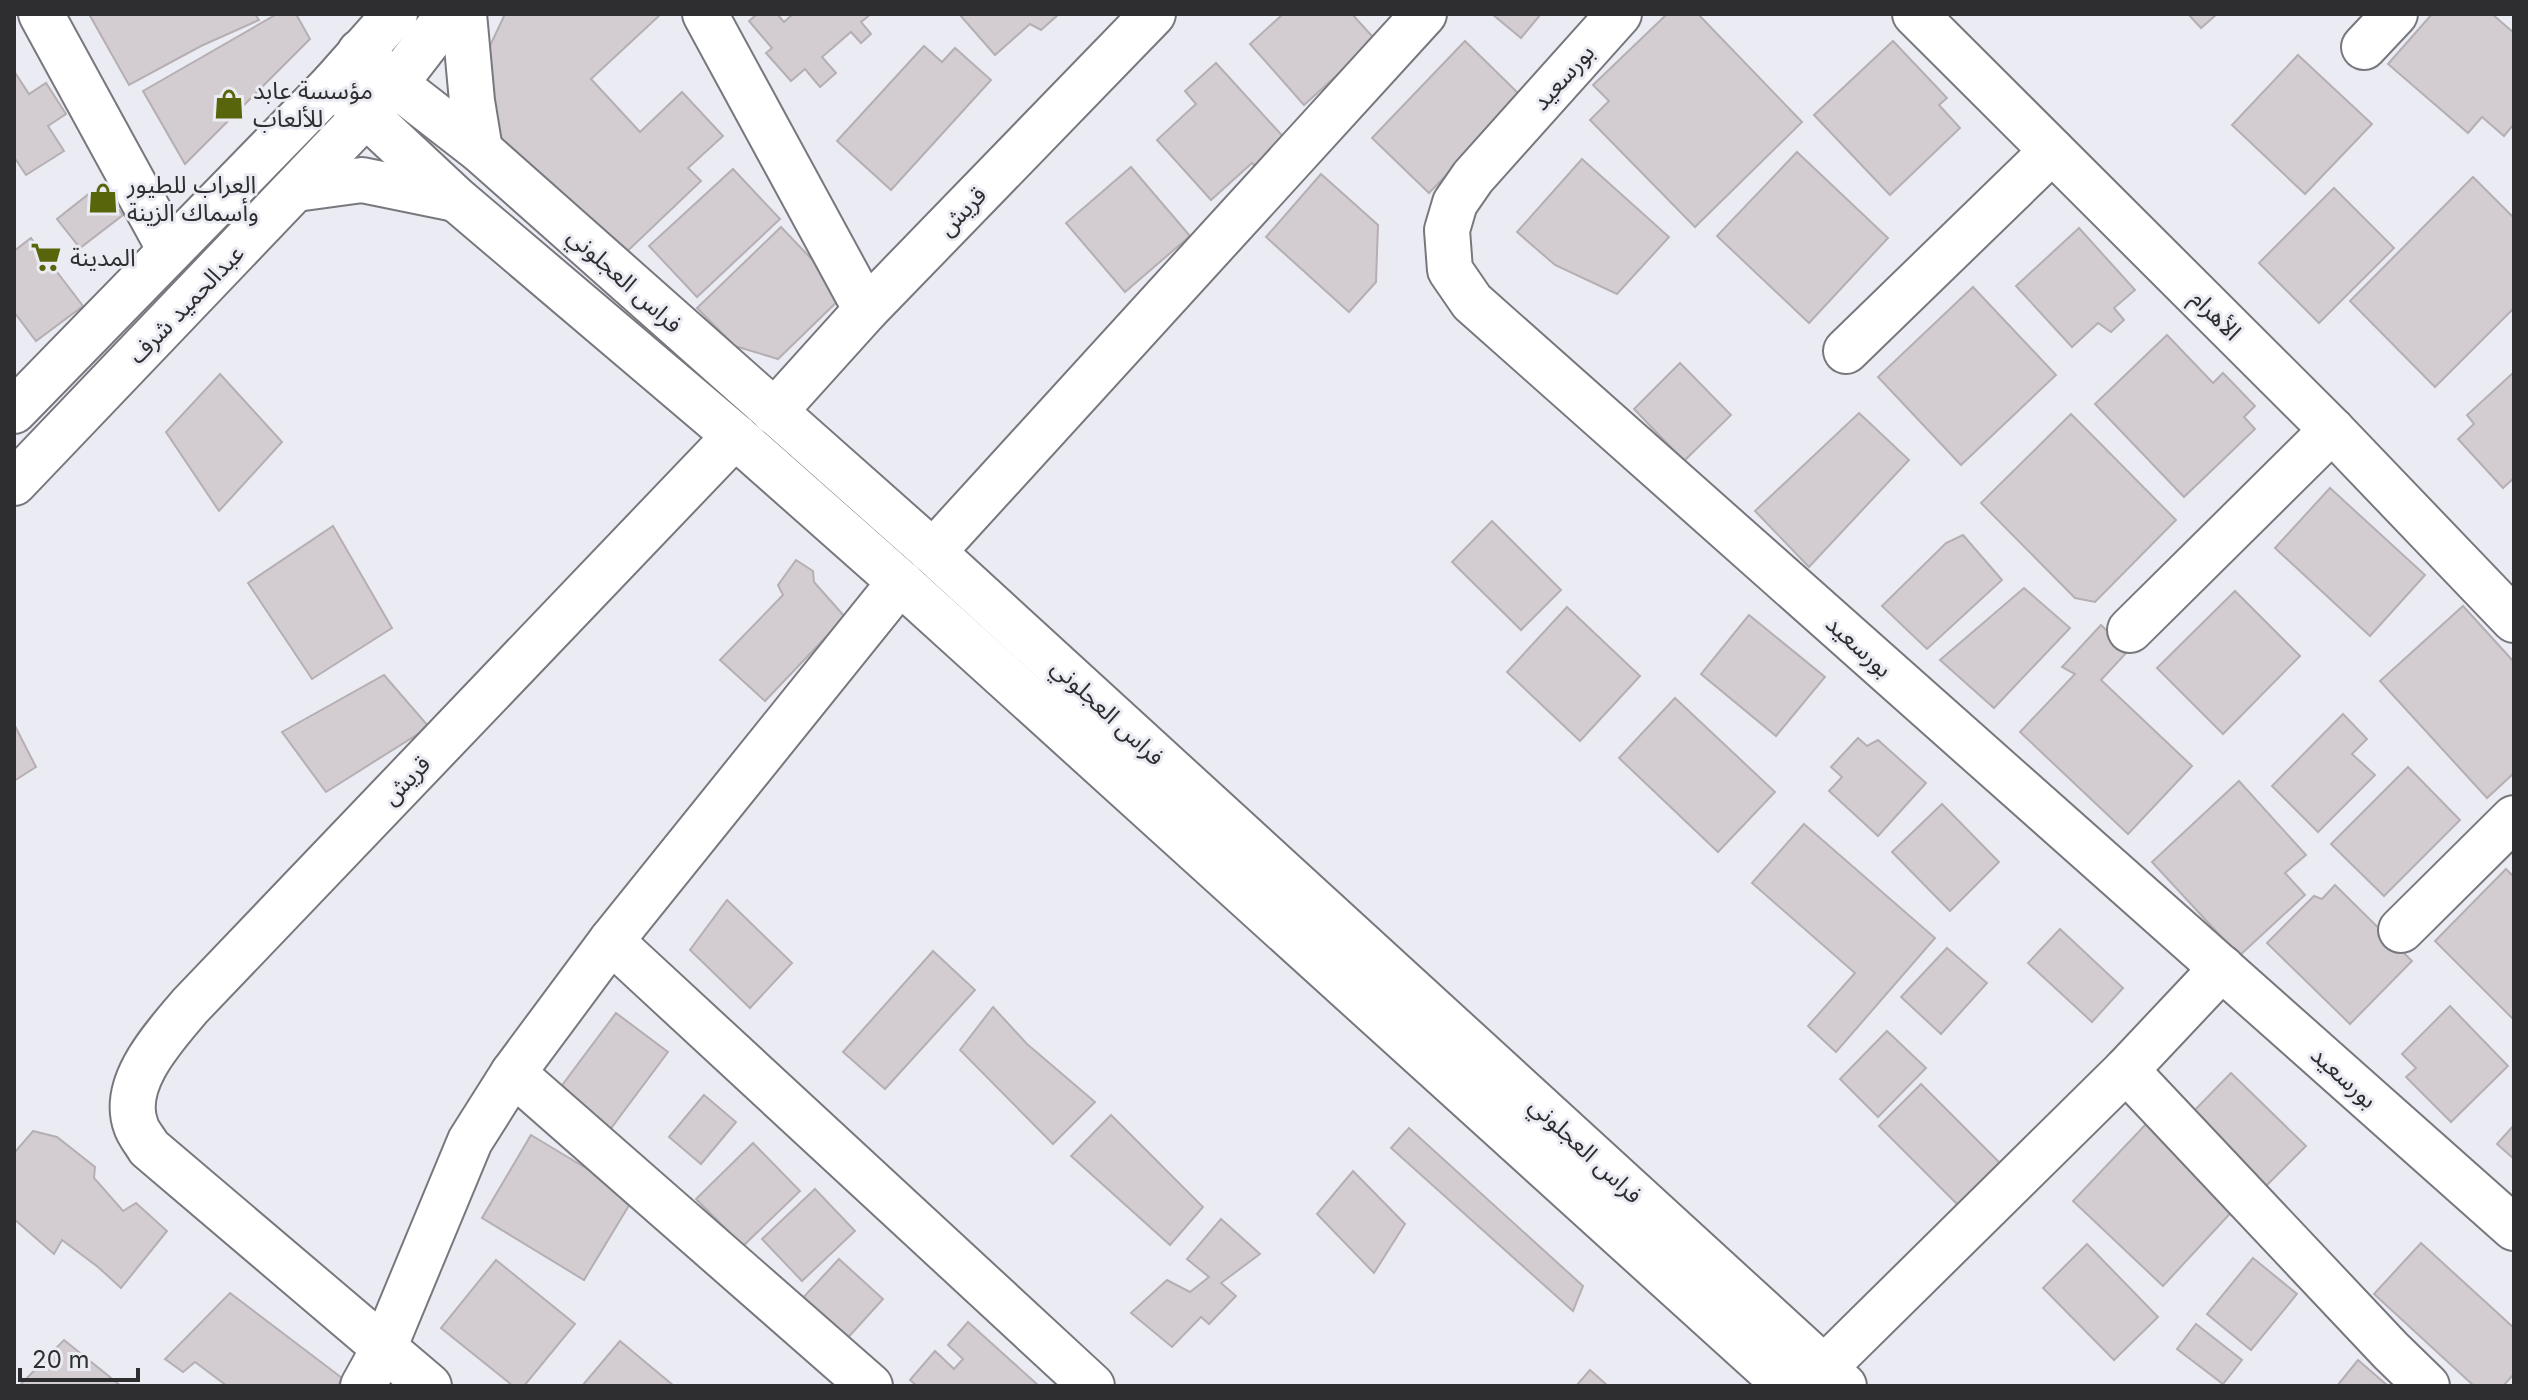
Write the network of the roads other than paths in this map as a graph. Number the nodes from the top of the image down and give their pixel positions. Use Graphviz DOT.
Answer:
graph roads {
  1 [pos="41,14"];
  2 [pos="395,14"];
  3 [pos="449,14"];
  4 [pos="464,14"];
  5 [pos="705,14"];
  6 [pos="1153,14"];
  7 [pos="1424,14"];
  8 [pos="1619,14"];
  9 [pos="1915,14"];
  10 [pos="2395,14"];
  11 [pos="2364,47"];
  12 [pos="346,68"];
  13 [pos="395,84"];
  14 [pos="366,115"];
  15 [pos="480,150"];
  16 [pos="2052,151"];
  17 [pos="296,189"];
  18 [pos="456,199"];
  19 [pos="170,250"];
  20 [pos="866,310"];
  21 [pos="1846,351"];
  22 [pos="14,411"];
  23 [pos="774,412"];
  24 [pos="2332,430"];
  25 [pos="735,436"];
  26 [pos="14,483"];
  27 [pos="933,552"];
  28 [pos="900,582"];
  29 [pos="2514,620"];
  30 [pos="2130,630"];
  31 [pos="2514,818"];
  32 [pos="2401,930"];
  33 [pos="611,941"];
  34 [pos="2222,968"];
  35 [pos="2126,1070"];
  36 [pos="513,1073"];
  37 [pos="2514,1228"];
  38 [pos="384,1348"];
  39 [pos="1818,1380"];
  40 [pos="363,1386"];
  41 [pos="429,1386"];
  42 [pos="870,1386"];
  43 [pos="1092,1386"];
  44 [pos="2427,1386"];
  1 -- 19 [label="street"];
  2 -- 12 [label="street, عبدالحميد شرف"];
  3 -- 13 [label="street, عبدالحميد شرف"];
  4 -- 15 [label="street"];
  5 -- 20 [label="street"];
  6 -- 20 [label="street, قريش"];
  7 -- 27 [label="street"];
  8 -- 34 [label="street, بورسعيد"];
  9 -- 16 [label="street, الأهرام"];
  10 -- 11 [label="street"];
  12 -- 13 [label="street, فراس العجلوني"];
  12 -- 14 [label="street, فراس العجلوني"];
  12 -- 19 [label="street, عبدالحميد شرف"];
  13 -- 14 [label="street, عبدالحميد شرف"];
  13 -- 15 [label="street, فراس العجلوني"];
  14 -- 17 [label="street, عبدالحميد شرف"];
  14 -- 18 [label="street, فراس العجلوني"];
  15 -- 23 [label="street, فراس العجلوني"];
  16 -- 21 [label="street"];
  16 -- 24 [label="street, الأهرام"];
  17 -- 18 [label="street"];
  17 -- 26 [label="street, عبدالحميد شرف"];
  18 -- 25 [label="street, فراس العجلوني"];
  19 -- 22 [label="street, عبدالحميد شرف"];
  20 -- 23 [label="street, قريش"];
  23 -- 27 [label="street, فراس العجلوني"];
  24 -- 29 [label="street, الأهرام"];
  24 -- 30 [label="street"];
  25 -- 28 [label="street, فراس العجلوني"];
  25 -- 38 [label="street, قريش"];
  27 -- 39 [label="street, فراس العجلوني"];
  28 -- 33 [label="street"];
  28 -- 39 [label="street, فراس العجلوني"];
  31 -- 32 [label="street"];
  33 -- 36 [label="street"];
  33 -- 43 [label="street"];
  34 -- 35 [label="street"];
  34 -- 37 [label="street, بورسعيد"];
  35 -- 39 [label="street"];
  35 -- 44 [label="street"];
  36 -- 38 [label="street"];
  36 -- 42 [label="street"];
  38 -- 40 [label="street"];
  38 -- 41 [label="street"];
}
